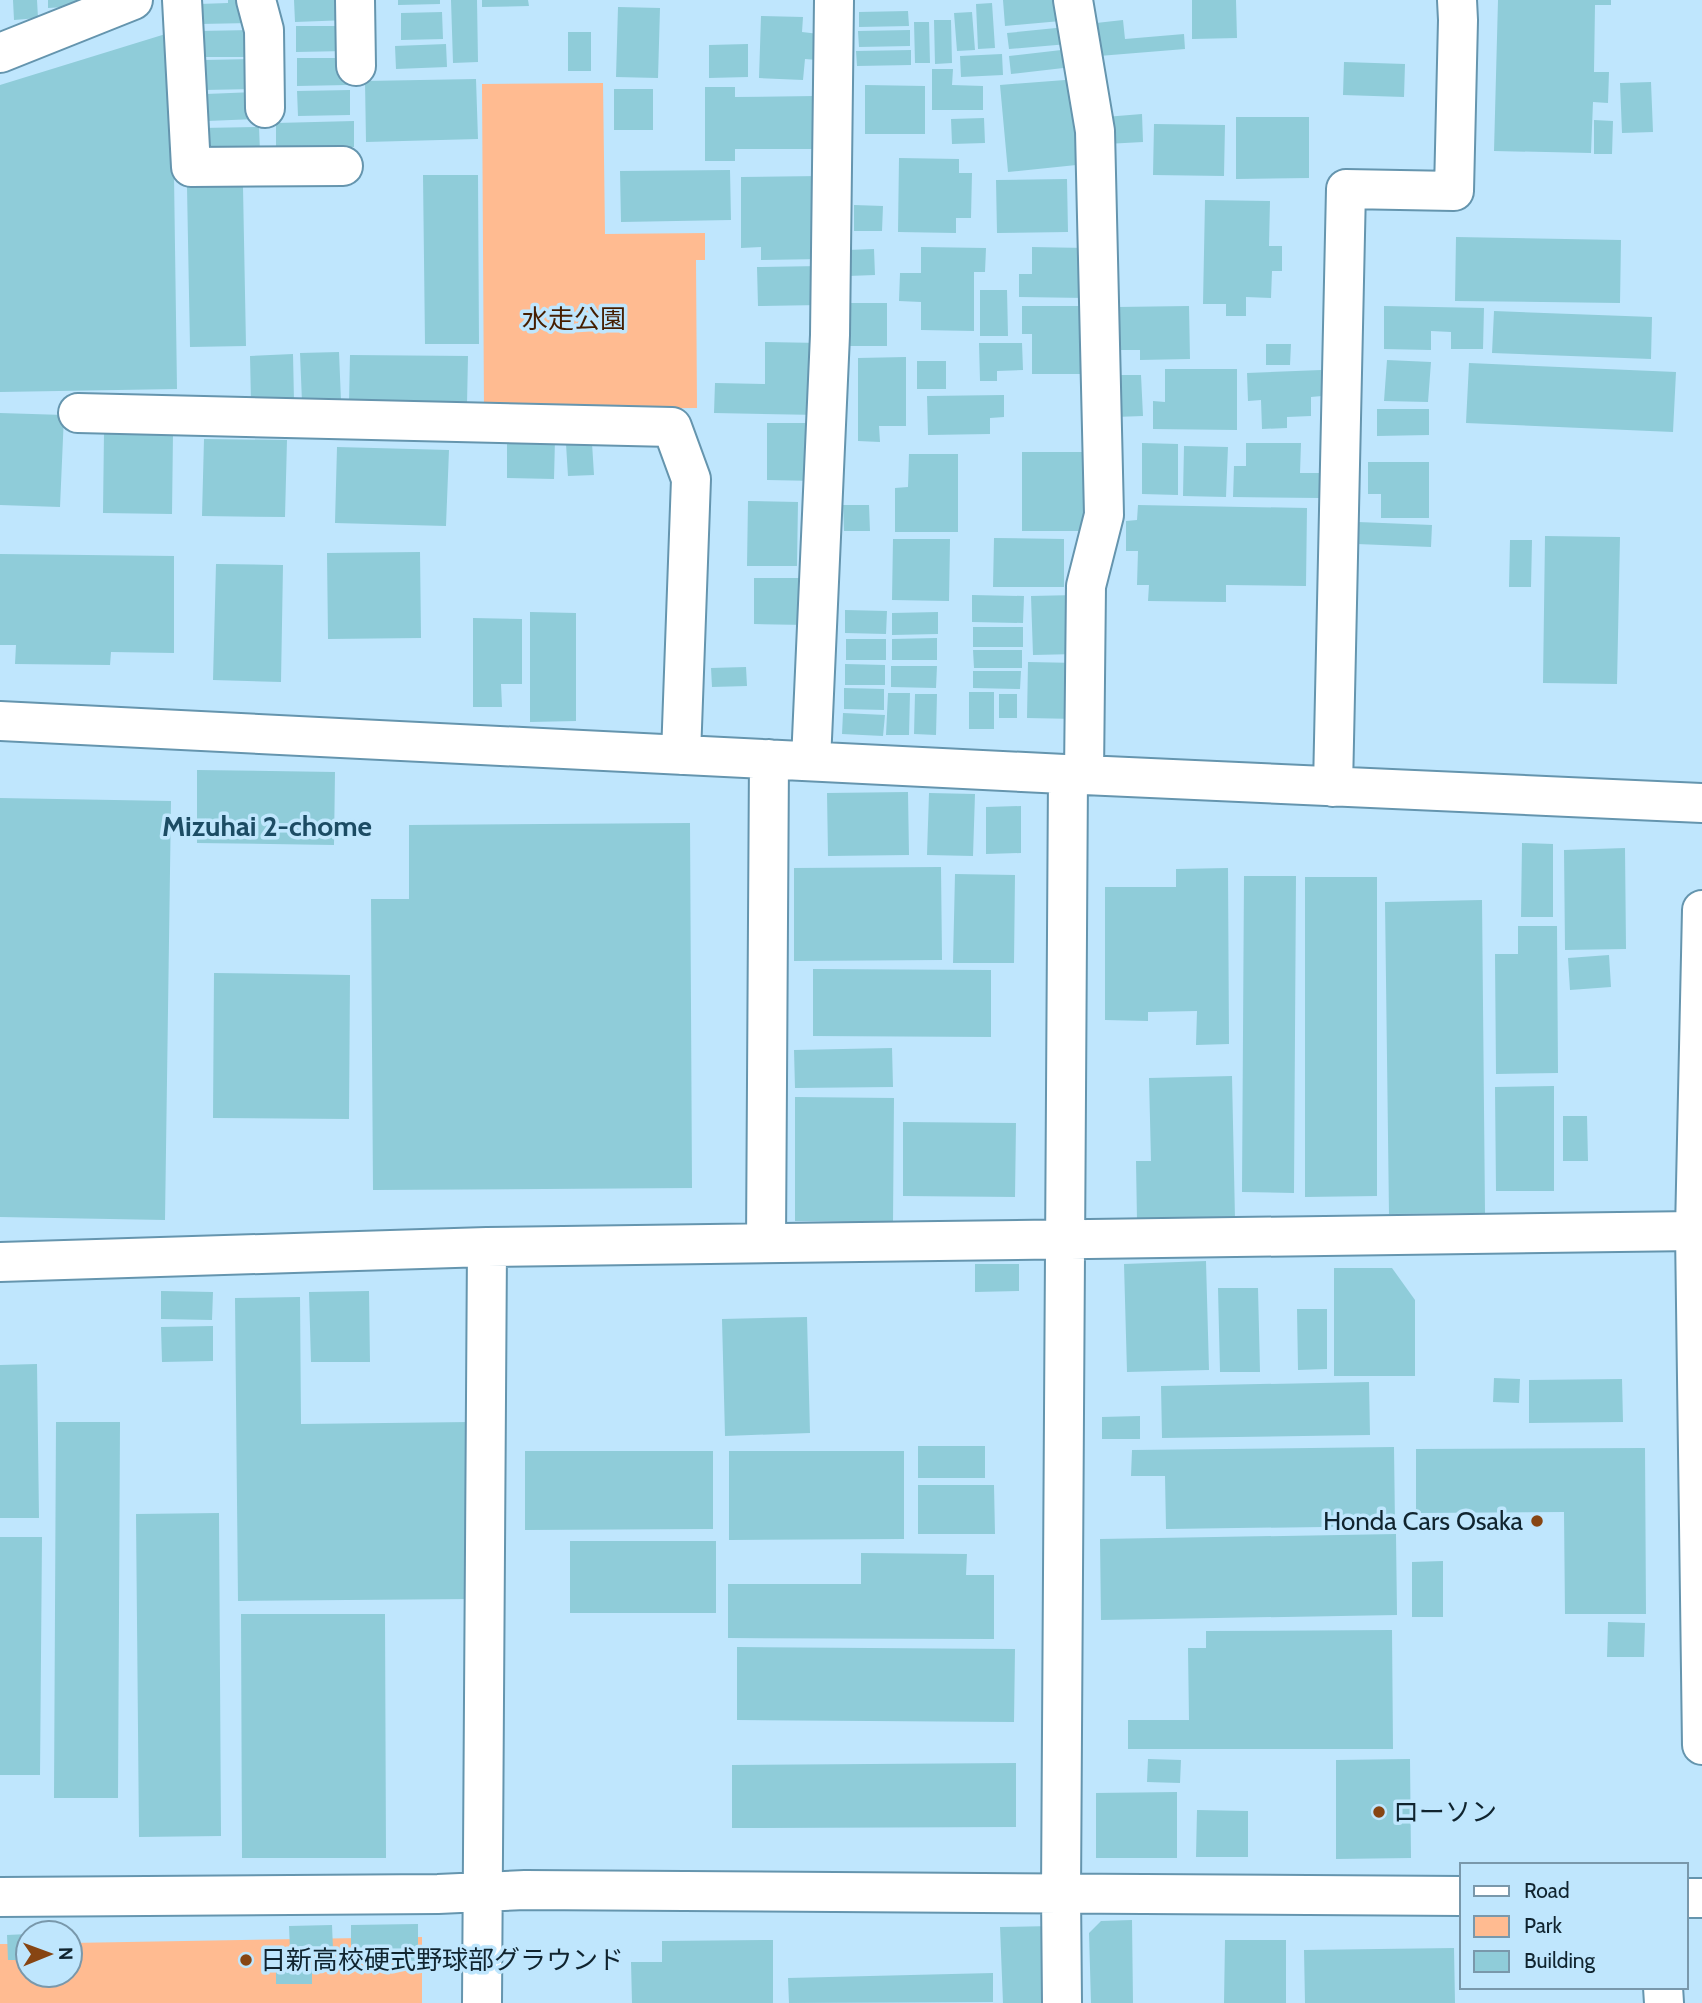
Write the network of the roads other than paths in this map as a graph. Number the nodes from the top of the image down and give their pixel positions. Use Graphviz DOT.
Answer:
graph roads {
  1 [pos="133,0"];
  2 [pos="182,0"];
  3 [pos="256,0"];
  4 [pos="355,0"];
  5 [pos="834,0"];
  6 [pos="1073,0"];
  7 [pos="1457,0"];
  8 [pos="0,53"];
  9 [pos="356,66"];
  10 [pos="265,108"];
  11 [pos="343,166"];
  12 [pos="78,413"];
  13 [pos="0,721"];
  14 [pos="681,755"];
  15 [pos="769,759"];
  16 [pos="811,761"];
  17 [pos="1076,775"];
  18 [pos="1333,787"];
  19 [pos="1702,803"];
  20 [pos="1702,910"];
  21 [pos="1695,1231"];
  22 [pos="1065,1239"];
  23 [pos="766,1243"];
  24 [pos="487,1247"];
  25 [pos="0,1262"];
  26 [pos="1702,1745"];
  27 [pos="482,1892"];
  28 [pos="1061,1893"];
  29 [pos="1460,1896"];
  30 [pos="0,1897"];
  31 [pos="482,2003"];
  32 [pos="1062,2003"];
  1 -- 8 [label="main road"];
  2 -- 11 [label="main road"];
  3 -- 10 [label="main road"];
  4 -- 9 [label="main road"];
  5 -- 16 [label="main road"];
  6 -- 17 [label="main road"];
  7 -- 18 [label="main road"];
  12 -- 14 [label="main road"];
  13 -- 14 [label="main road"];
  14 -- 15 [label="main road"];
  15 -- 16 [label="main road"];
  15 -- 23 [label="main road"];
  16 -- 17 [label="main road"];
  17 -- 18 [label="main road"];
  17 -- 22 [label="main road"];
  18 -- 19 [label="main road"];
  20 -- 21 [label="main road"];
  21 -- 22 [label="main road"];
  21 -- 26 [label="main road"];
  22 -- 23 [label="main road"];
  22 -- 28 [label="main road"];
  23 -- 24 [label="main road"];
  24 -- 25 [label="main road"];
  24 -- 27 [label="main road"];
  27 -- 28 [label="main road"];
  27 -- 30 [label="main road"];
  27 -- 31 [label="main road"];
  28 -- 29 [label="main road"];
  28 -- 32 [label="main road"];
}
